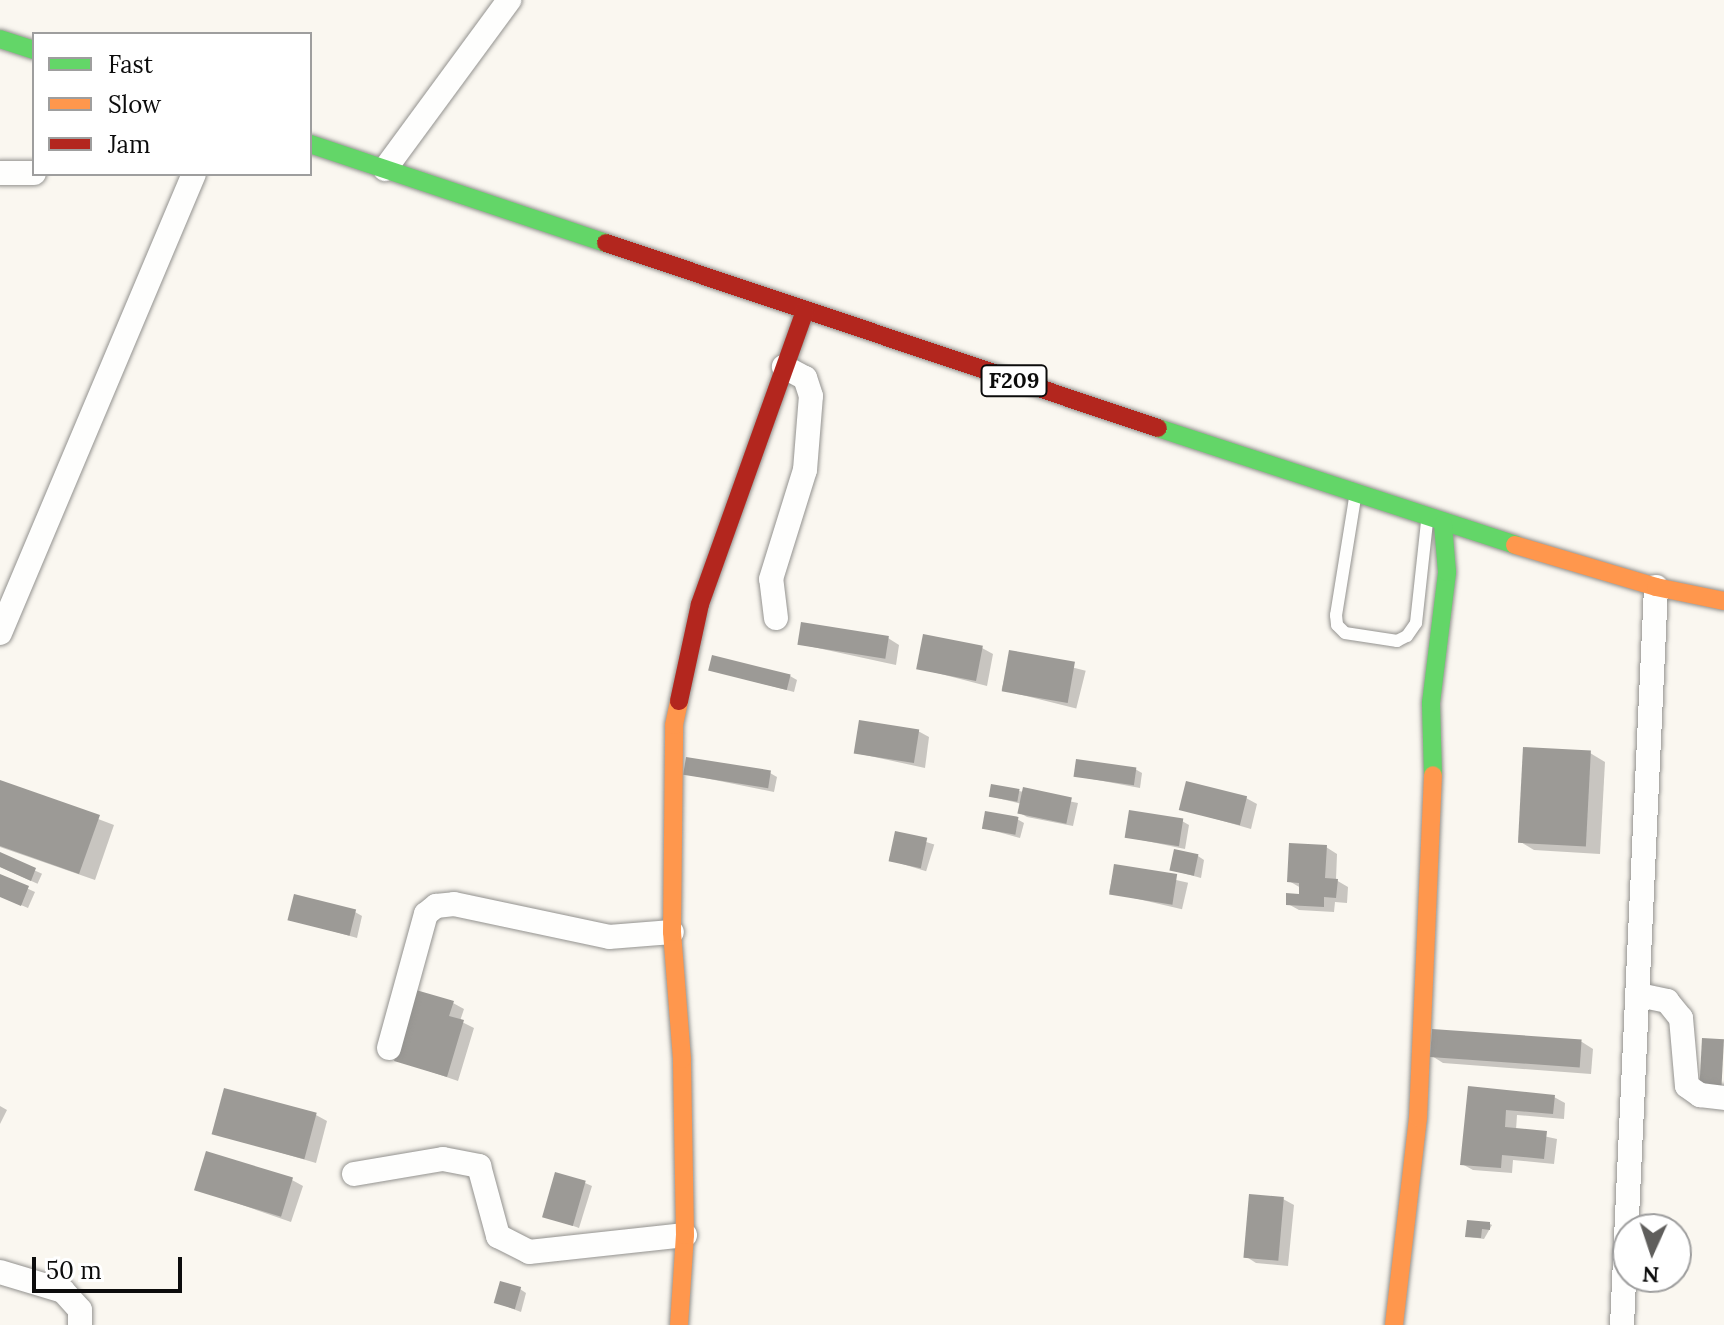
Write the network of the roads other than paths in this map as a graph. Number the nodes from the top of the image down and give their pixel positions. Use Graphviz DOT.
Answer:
graph roads {
  1 [pos="509,0"];
  2 [pos="0,39"];
  3 [pos="32,49"];
  4 [pos="312,145"];
  5 [pos="385,169"];
  6 [pos="0,173"];
  7 [pos="32,173"];
  8 [pos="193,176"];
  9 [pos="805,311"];
  10 [pos="784,367"];
  11 [pos="1356,495"];
  12 [pos="1435,521"];
  13 [pos="1656,587"];
  14 [pos="1724,601"];
  15 [pos="776,618"];
  16 [pos="0,633"];
  17 [pos="672,932"];
  18 [pos="1639,995"];
  19 [pos="389,1048"];
  20 [pos="1724,1098"];
  21 [pos="354,1174"];
  22 [pos="685,1235"];
  23 [pos="0,1272"];
  24 [pos="80,1325"];
  25 [pos="679,1325"];
  26 [pos="1394,1325"];
  27 [pos="1622,1325"];
  1 -- 5 [label="street"];
  2 -- 3 [label="street"];
  4 -- 5 [label="street, F209"];
  5 -- 9 [label="street, F209"];
  6 -- 7 [label="street"];
  8 -- 16 [label="street"];
  9 -- 10 [label="street"];
  9 -- 11 [label="street, F209"];
  10 -- 15 [label="street"];
  10 -- 17 [label="street"];
  11 -- 12 [label="street, F209"];
  11 -- 12 [label="lane"];
  12 -- 13 [label="street, F209"];
  12 -- 26 [label="street"];
  13 -- 14 [label="street, F209"];
  13 -- 18 [label="street"];
  17 -- 19 [label="street"];
  17 -- 22 [label="street"];
  18 -- 20 [label="street"];
  18 -- 27 [label="street"];
  21 -- 22 [label="street"];
  22 -- 25 [label="street"];
  23 -- 24 [label="street"];
}
